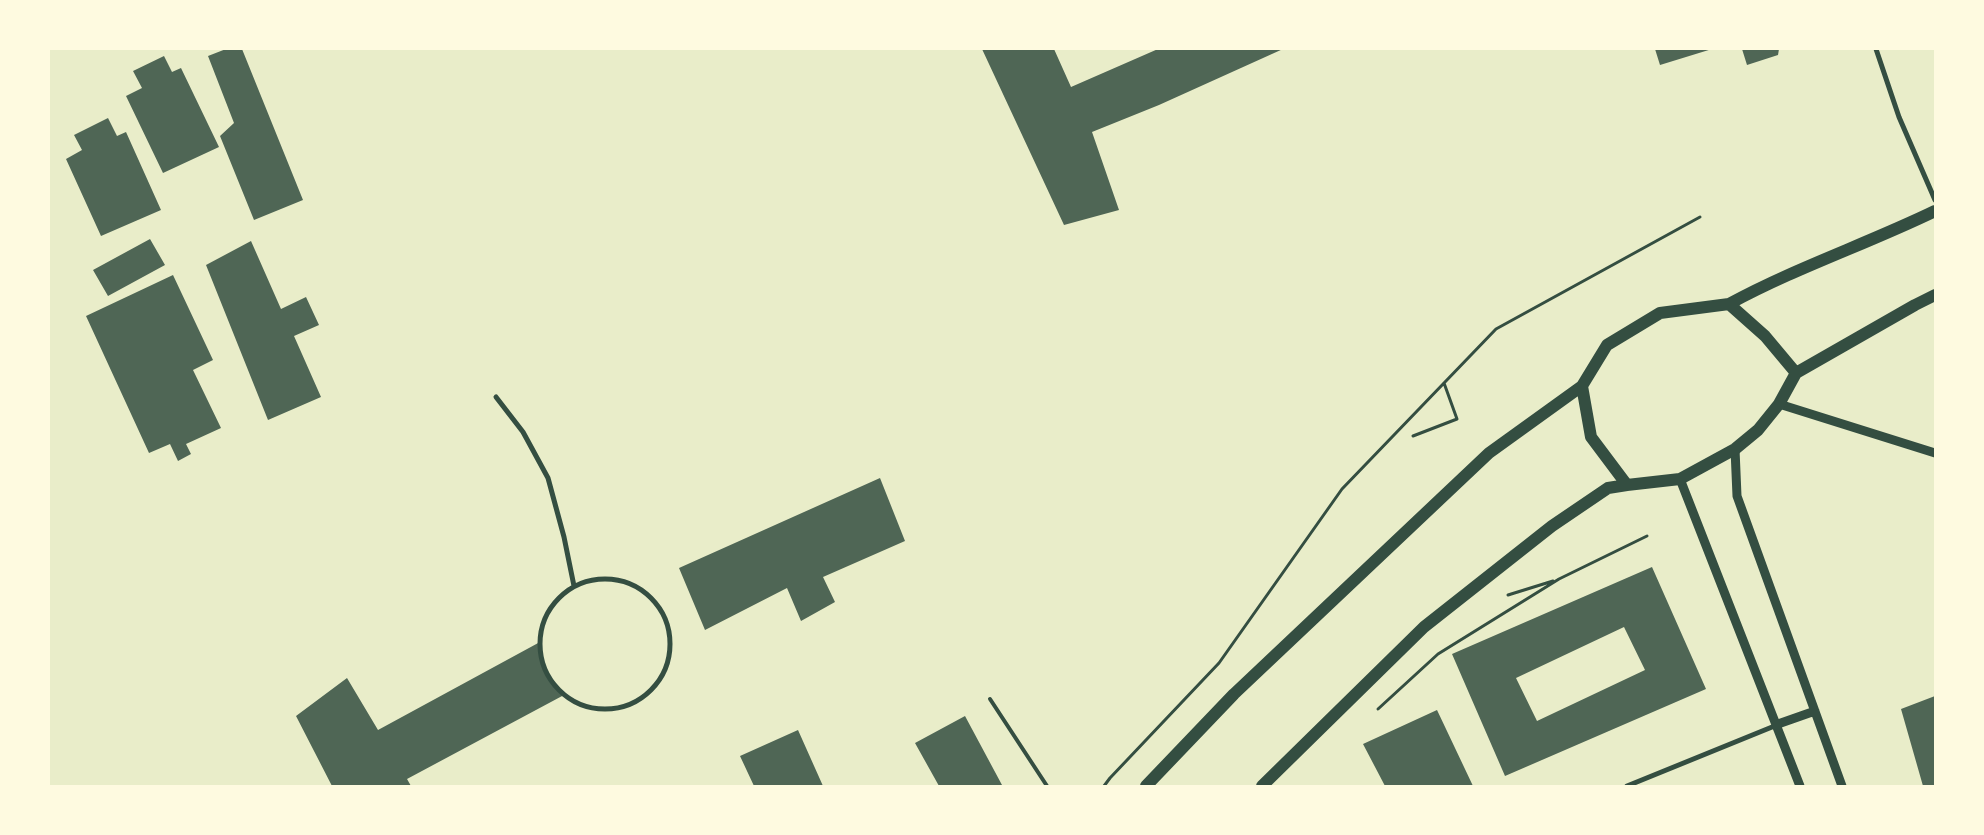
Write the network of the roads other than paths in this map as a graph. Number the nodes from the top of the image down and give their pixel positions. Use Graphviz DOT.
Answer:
graph roads {
  1 [pos="1876,49"];
  2 [pos="1935,200"];
  3 [pos="1935,211"];
  4 [pos="1935,295"];
  5 [pos="1729,304"];
  6 [pos="1796,373"];
  7 [pos="1582,386"];
  8 [pos="496,397"];
  9 [pos="1779,404"];
  10 [pos="1735,449"];
  11 [pos="1935,453"];
  12 [pos="1680,479"];
  13 [pos="1627,485"];
  14 [pos="574,586"];
  15 [pos="990,699"];
  16 [pos="1815,711"];
  17 [pos="1778,724"];
  18 [pos="1047,786"];
  19 [pos="1146,786"];
  20 [pos="1262,786"];
  21 [pos="1627,786"];
  22 [pos="1800,786"];
  23 [pos="1842,786"];
  1 -- 2 [label="street"];
  3 -- 5 [label="main road"];
  4 -- 6 [label="main road"];
  5 -- 6 [label="main road"];
  5 -- 7 [label="main road"];
  6 -- 9 [label="main road"];
  7 -- 13 [label="main road"];
  7 -- 19 [label="main road"];
  8 -- 14 [label="street"];
  9 -- 10 [label="main road"];
  9 -- 11 [label="street"];
  10 -- 12 [label="main road"];
  10 -- 16 [label="street"];
  12 -- 13 [label="main road"];
  12 -- 17 [label="street"];
  13 -- 20 [label="main road"];
  14 -- 14 [label="street"];
  15 -- 18 [label="lane"];
  16 -- 17 [label="street"];
  16 -- 23 [label="street"];
  17 -- 21 [label="street"];
  17 -- 22 [label="street"];
}
